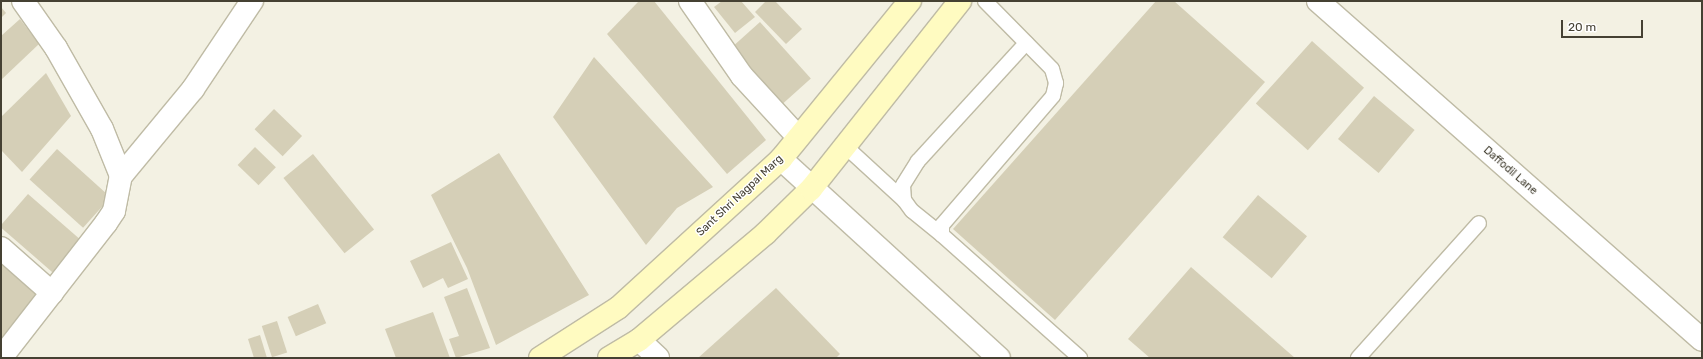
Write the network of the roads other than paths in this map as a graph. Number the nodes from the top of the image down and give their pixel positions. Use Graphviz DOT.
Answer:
graph roads {
  1 [pos="23,1"];
  2 [pos="252,1"];
  3 [pos="690,1"];
  4 [pos="910,1"];
  5 [pos="960,1"];
  6 [pos="985,1"];
  7 [pos="1318,1"];
  8 [pos="1026,43"];
  9 [pos="798,137"];
  10 [pos="845,146"];
  11 [pos="781,159"];
  12 [pos="121,176"];
  13 [pos="811,189"];
  14 [pos="904,200"];
  15 [pos="1479,223"];
  16 [pos="942,235"];
  17 [pos="1,248"];
  18 [pos="52,294"];
  19 [pos="639,340"];
  20 [pos="1702,340"];
  21 [pos="1,358"];
  22 [pos="540,358"];
  23 [pos="610,358"];
  24 [pos="658,358"];
  25 [pos="999,358"];
  26 [pos="1080,358"];
  27 [pos="1358,358"];
  1 -- 12 [label="street"];
  2 -- 12 [label="street"];
  3 -- 9 [label="street"];
  4 -- 9 [label="main road, Sant Shri Nagpal Marg"];
  5 -- 10 [label="main road"];
  6 -- 8 [label="lane"];
  7 -- 20 [label="street, Daffodil Lane"];
  8 -- 14 [label="lane"];
  8 -- 16 [label="lane"];
  9 -- 11 [label="main road, Sant Shri Nagpal Marg"];
  10 -- 13 [label="main road"];
  10 -- 14 [label="lane"];
  11 -- 13 [label="street"];
  11 -- 22 [label="main road, Sant Shri Nagpal Marg"];
  12 -- 18 [label="street"];
  13 -- 19 [label="main road"];
  13 -- 25 [label="street"];
  14 -- 16 [label="lane"];
  15 -- 27 [label="lane"];
  16 -- 26 [label="lane"];
  17 -- 18 [label="street"];
  18 -- 21 [label="street"];
  19 -- 23 [label="main road"];
  19 -- 24 [label="street"];
}
